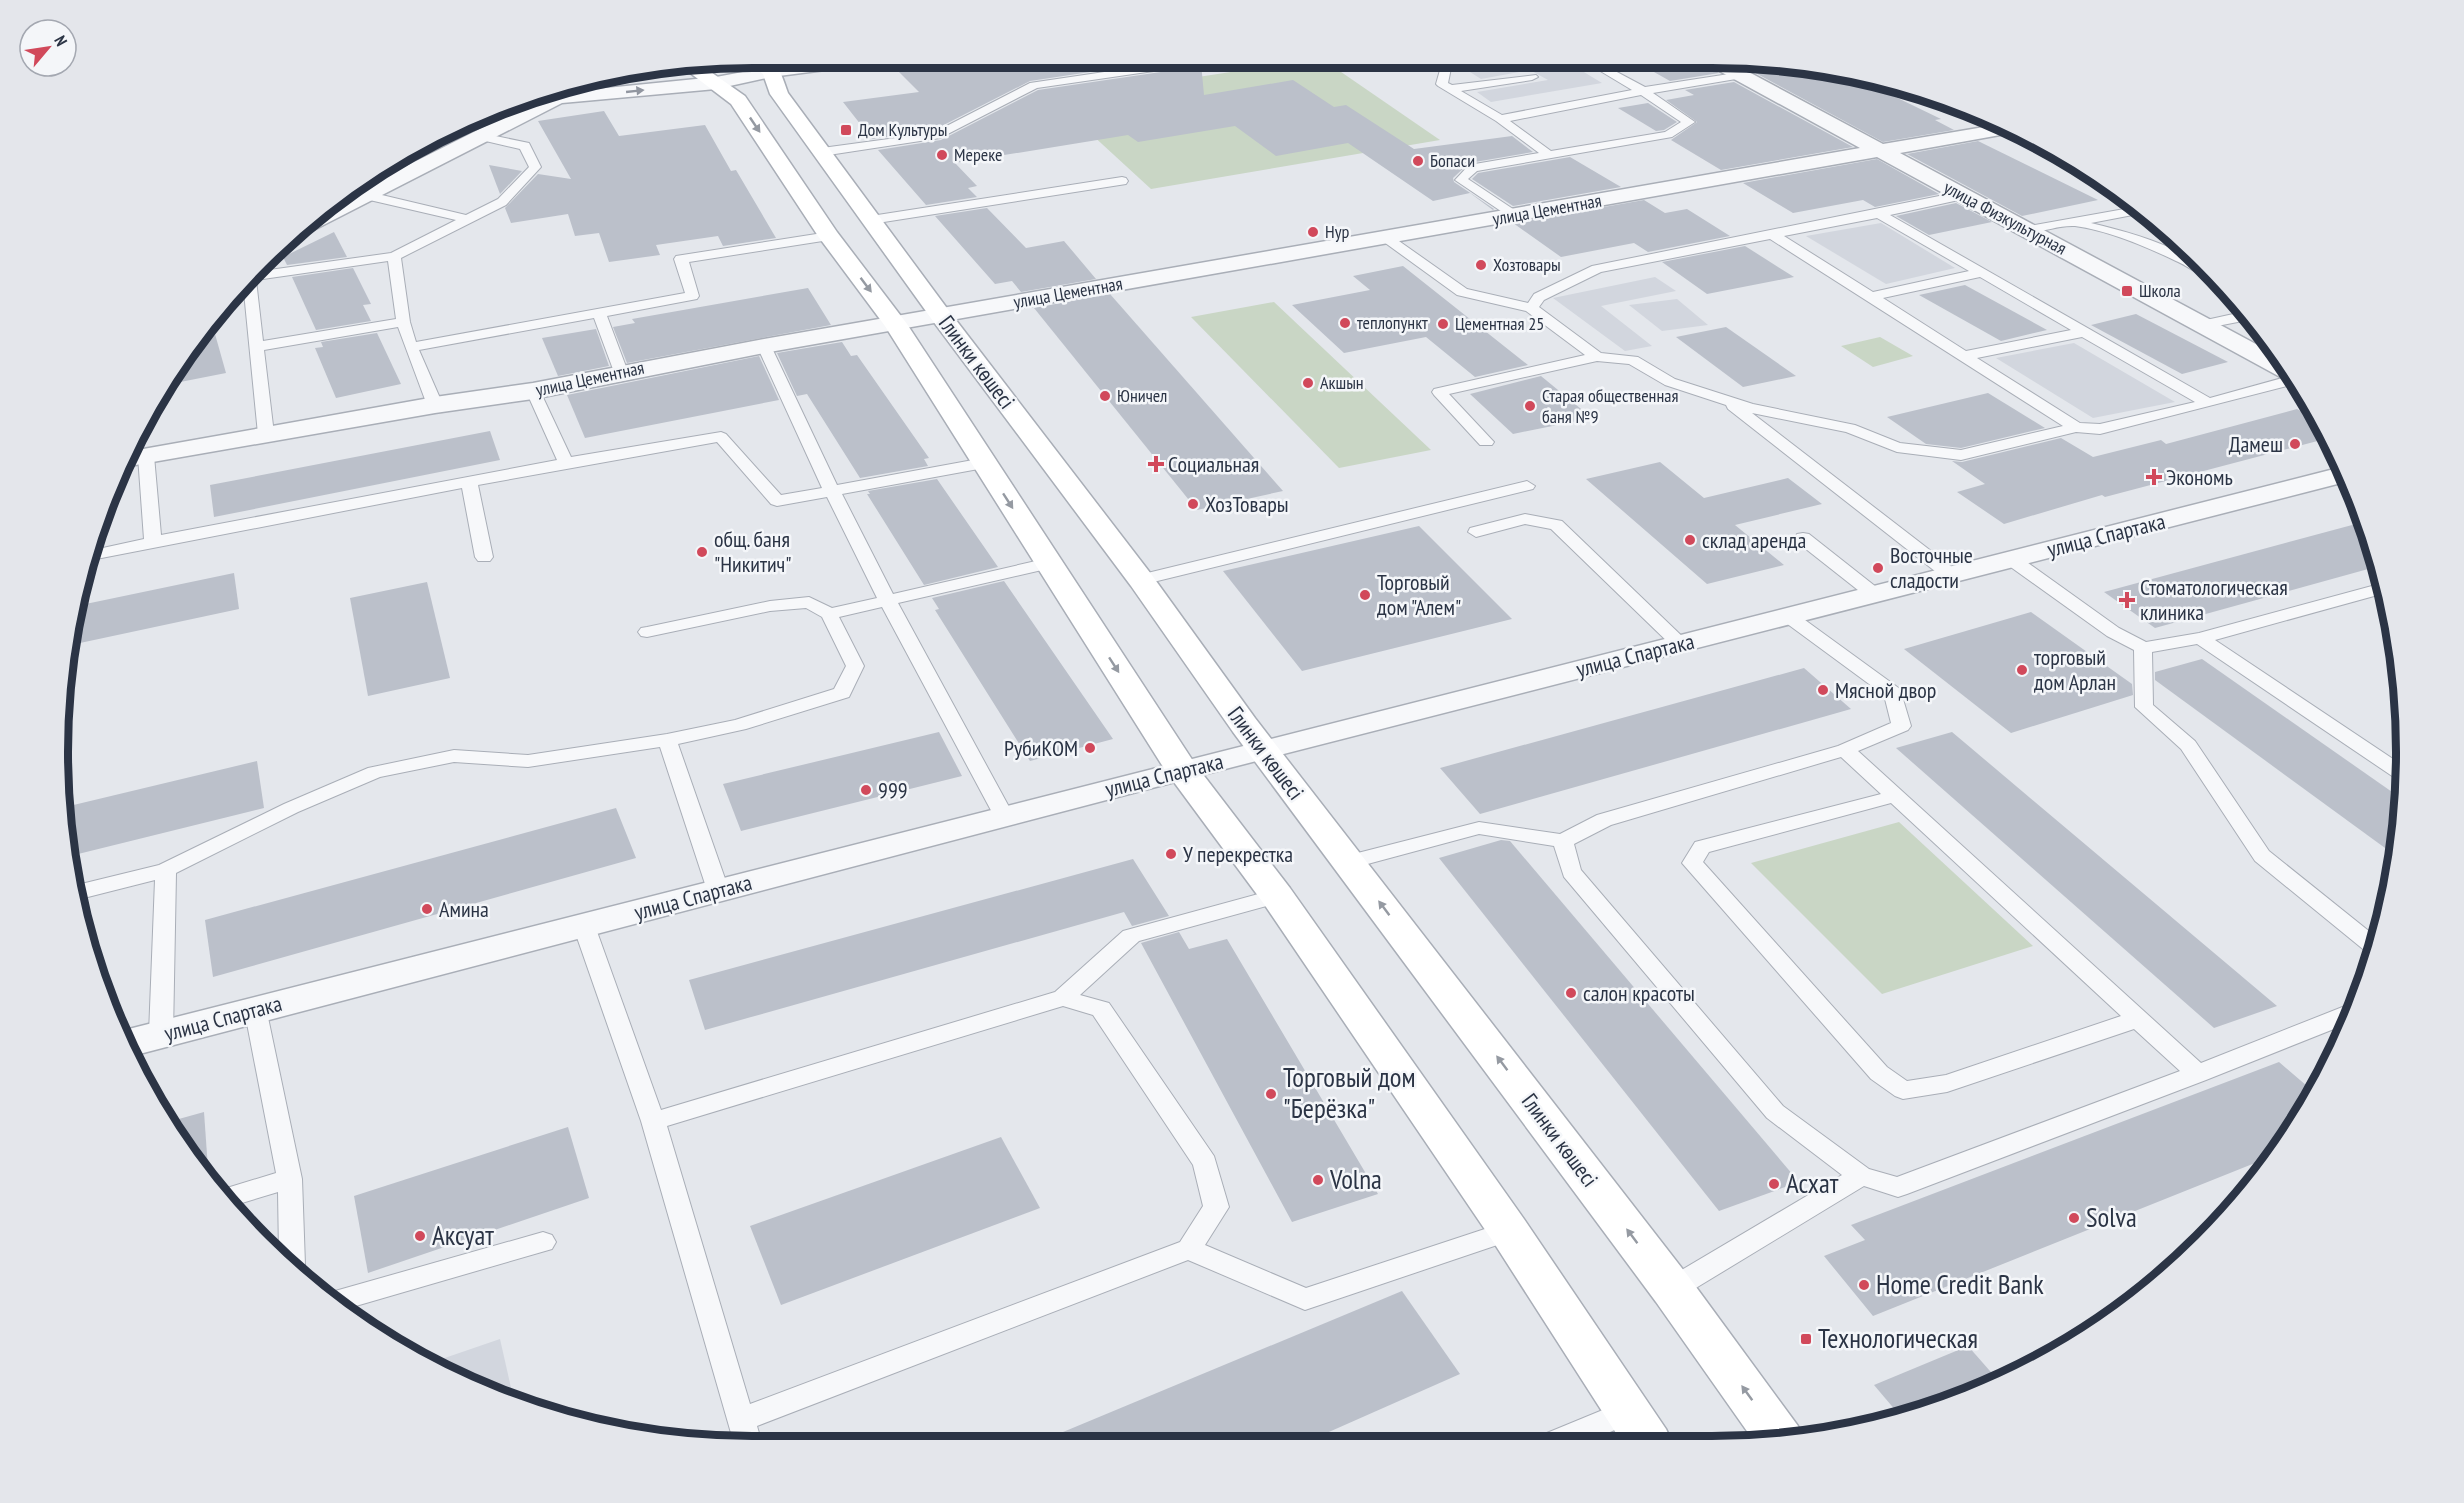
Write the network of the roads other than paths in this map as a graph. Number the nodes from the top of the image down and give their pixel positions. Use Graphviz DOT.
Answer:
graph roads {
  1 [pos="777,67"];
  2 [pos="781,67"];
  3 [pos="1160,67"];
  4 [pos="1446,67"];
  5 [pos="1599,67"];
  6 [pos="1727,68"];
  7 [pos="697,70"];
  8 [pos="1742,75"];
  9 [pos="1532,77"];
  10 [pos="716,82"];
  11 [pos="1450,89"];
  12 [pos="577,90"];
  13 [pos="1643,91"];
  14 [pos="553,97"];
  15 [pos="1500,119"];
  16 [pos="1997,130"];
  17 [pos="481,137"];
  18 [pos="1880,151"];
  19 [pos="822,152"];
  20 [pos="1549,155"];
  21 [pos="1122,181"];
  22 [pos="365,195"];
  23 [pos="1964,195"];
  24 [pos="2132,211"];
  25 [pos="331,212"];
  26 [pos="1879,214"];
  27 [pos="1514,216"];
  28 [pos="467,219"];
  29 [pos="870,220"];
  30 [pos="2073,222"];
  31 [pos="2029,230"];
  32 [pos="1773,235"];
  33 [pos="830,236"];
  34 [pos="1384,237"];
  35 [pos="394,256"];
  36 [pos="2193,265"];
  37 [pos="1981,273"];
  38 [pos="262,274"];
  39 [pos="250,287"];
  40 [pos="1870,297"];
  41 [pos="1531,308"];
  42 [pos="599,312"];
  43 [pos="941,316"];
  44 [pos="2240,317"];
  45 [pos="403,322"];
  46 [pos="895,324"];
  47 [pos="2202,325"];
  48 [pos="2084,332"];
  49 [pos="764,346"];
  50 [pos="256,347"];
  51 [pos="411,347"];
  52 [pos="1964,356"];
  53 [pos="1597,357"];
  54 [pos="2277,365"];
  55 [pos="621,372"];
  56 [pos="2287,381"];
  57 [pos="533,391"];
  58 [pos="1723,399"];
  59 [pos="2208,403"];
  60 [pos="435,405"];
  61 [pos="2076,427"];
  62 [pos="266,434"];
  63 [pos="1486,442"];
  64 [pos="137,458"];
  65 [pos="566,463"];
  66 [pos="984,463"];
  67 [pos="2338,476"];
  68 [pos="469,481"];
  69 [pos="1527,486"];
  70 [pos="832,491"];
  71 [pos="1476,532"];
  72 [pos="1803,538"];
  73 [pos="153,542"];
  74 [pos="97,554"];
  75 [pos="484,557"];
  76 [pos="2011,559"];
  77 [pos="1049,564"];
  78 [pos="1951,575"];
  79 [pos="1141,580"];
  80 [pos="2377,590"];
  81 [pos="1874,594"];
  82 [pos="887,600"];
  83 [pos="829,614"];
  84 [pos="1788,616"];
  85 [pos="647,632"];
  86 [pos="2200,638"];
  87 [pos="1680,644"];
  88 [pos="2143,648"];
  89 [pos="667,740"];
  90 [pos="1264,750"];
  91 [pos="1845,750"];
  92 [pos="1182,770"];
  93 [pos="2396,770"];
  94 [pos="1895,796"];
  95 [pos="1004,816"];
  96 [pos="1563,841"];
  97 [pos="1349,862"];
  98 [pos="166,870"];
  99 [pos="718,890"];
  100 [pos="82,891"];
  101 [pos="1277,896"];
  102 [pos="584,926"];
  103 [pos="2369,942"];
  104 [pos="1063,998"];
  105 [pos="255,1008"];
  106 [pos="2343,1016"];
  107 [pos="2138,1019"];
  108 [pos="160,1034"];
  109 [pos="132,1041"];
  110 [pos="2198,1074"];
  111 [pos="653,1121"];
  112 [pos="1861,1176"];
  113 [pos="290,1179"];
  114 [pos="232,1196"];
  115 [pos="1509,1230"];
  116 [pos="543,1242"];
  117 [pos="1189,1249"];
  118 [pos="292,1257"];
  119 [pos="1672,1289"];
  120 [pos="342,1299"];
  121 [pos="1627,1412"];
  122 [pos="744,1430"];
  123 [pos="1775,1432"];
  124 [pos="1571,1436"];
  125 [pos="1644,1436"];
  1 -- 10 [label="street"];
  2 -- 19 [label="main road, Глинки көшесі"];
  3 -- 19 [label="lane"];
  4 -- 11 [label="lane"];
  5 -- 13 [label="lane"];
  6 -- 8 [label="street, улица Физкультурная"];
  7 -- 10 [label="main road, Глинки көшесі"];
  8 -- 13 [label="lane"];
  8 -- 18 [label="street, улица Физкультурная"];
  9 -- 11 [label="lane"];
  12 -- 10 [label="street, one-way"];
  10 -- 33 [label="main road, Глинки көшесі, one-way"];
  11 -- 15 [label="lane"];
  13 -- 15 [label="lane"];
  13 -- 20 [label="lane"];
  14 -- 17 [label="street"];
  15 -- 20 [label="lane"];
  16 -- 18 [label="street, улица Цементная"];
  17 -- 22 [label="street"];
  17 -- 28 [label="lane"];
  18 -- 23 [label="street, улица Физкультурная"];
  18 -- 27 [label="street, улица Цементная"];
  19 -- 29 [label="main road, Глинки көшесі"];
  20 -- 27 [label="lane"];
  21 -- 29 [label="lane"];
  22 -- 25 [label="street"];
  22 -- 28 [label="lane"];
  23 -- 26 [label="lane"];
  23 -- 31 [label="street, улица Физкультурная"];
  24 -- 30 [label="lane"];
  26 -- 32 [label="lane"];
  26 -- 37 [label="lane"];
  27 -- 34 [label="street, улица Цементная"];
  28 -- 35 [label="lane"];
  29 -- 43 [label="main road, Глинки көшесі"];
  30 -- 31 [label="lane"];
  30 -- 36 [label="lane"];
  31 -- 47 [label="street, улица Физкультурная"];
  32 -- 40 [label="lane"];
  32 -- 41 [label="lane"];
  33 -- 42 [label="lane"];
  33 -- 46 [label="main road, Глинки көшесі, one-way"];
  34 -- 41 [label="lane"];
  34 -- 43 [label="street, улица Цементная"];
  35 -- 38 [label="lane"];
  35 -- 45 [label="lane"];
  37 -- 40 [label="lane"];
  37 -- 48 [label="lane"];
  39 -- 50 [label="lane"];
  40 -- 52 [label="lane"];
  41 -- 53 [label="lane"];
  42 -- 51 [label="lane"];
  42 -- 55 [label="lane"];
  43 -- 46 [label="street, улица Цементная"];
  43 -- 79 [label="main road, Глинки көшесі"];
  44 -- 47 [label="lane"];
  45 -- 50 [label="lane"];
  45 -- 51 [label="lane"];
  46 -- 49 [label="street, улица Цементная"];
  46 -- 66 [label="main road, Глинки көшесі"];
  47 -- 54 [label="street, улица Физкультурная"];
  48 -- 52 [label="lane"];
  48 -- 59 [label="lane"];
  49 -- 55 [label="street, улица Цементная"];
  49 -- 70 [label="lane"];
  50 -- 62 [label="lane"];
  51 -- 60 [label="lane"];
  52 -- 61 [label="lane"];
  53 -- 58 [label="lane"];
  53 -- 63 [label="lane"];
  55 -- 57 [label="street, улица Цементная"];
  56 -- 59 [label="lane"];
  57 -- 60 [label="street, улица Цементная"];
  57 -- 65 [label="lane"];
  58 -- 61 [label="lane"];
  58 -- 78 [label="lane"];
  59 -- 61 [label="lane"];
  60 -- 62 [label="street, улица Цементная"];
  62 -- 64 [label="street, улица Цементная"];
  64 -- 73 [label="lane"];
  65 -- 68 [label="lane"];
  65 -- 70 [label="lane"];
  66 -- 70 [label="lane"];
  66 -- 77 [label="main road, Глинки көшесі, one-way"];
  67 -- 76 [label="street, улица Спартака"];
  68 -- 73 [label="lane"];
  68 -- 75 [label="lane"];
  69 -- 79 [label="lane"];
  70 -- 82 [label="lane"];
  71 -- 87 [label="lane"];
  72 -- 81 [label="lane"];
  73 -- 74 [label="lane"];
  76 -- 78 [label="street, улица Спартака"];
  76 -- 88 [label="lane"];
  77 -- 82 [label="lane"];
  77 -- 92 [label="main road, Глинки көшесі, one-way"];
  78 -- 81 [label="street, улица Спартака"];
  79 -- 90 [label="main road, Глинки көшесі"];
  80 -- 86 [label="lane"];
  81 -- 84 [label="street, улица Спартака"];
  82 -- 83 [label="lane"];
  82 -- 95 [label="lane"];
  83 -- 85 [label="lane"];
  83 -- 89 [label="lane"];
  84 -- 87 [label="street, улица Спартака"];
  84 -- 91 [label="lane"];
  86 -- 88 [label="lane"];
  86 -- 93 [label="lane"];
  87 -- 90 [label="street, улица Спартака"];
  88 -- 103 [label="lane"];
  89 -- 98 [label="lane"];
  89 -- 99 [label="lane"];
  90 -- 92 [label="street, улица Спартака"];
  90 -- 97 [label="main road, Глинки көшесі"];
  91 -- 94 [label="lane"];
  91 -- 96 [label="lane"];
  92 -- 95 [label="street, улица Спартака"];
  92 -- 101 [label="main road, Глинки көшесі"];
  94 -- 107 [label="lane"];
  94 -- 107 [label="lane"];
  95 -- 99 [label="street, улица Спартака"];
  96 -- 97 [label="lane"];
  96 -- 112 [label="lane"];
  119 -- 97 [label="main road, Глинки көшесі, one-way"];
  98 -- 100 [label="lane"];
  98 -- 108 [label="lane"];
  99 -- 102 [label="street, улица Спартака"];
  101 -- 104 [label="lane"];
  101 -- 115 [label="main road, Глинки көшесі"];
  102 -- 105 [label="street, улица Спартака"];
  102 -- 111 [label="lane"];
  104 -- 111 [label="lane"];
  104 -- 117 [label="lane"];
  105 -- 108 [label="street, улица Спартака"];
  105 -- 113 [label="lane"];
  106 -- 110 [label="lane"];
  107 -- 110 [label="lane"];
  108 -- 109 [label="street, улица Спартака"];
  110 -- 112 [label="lane"];
  111 -- 122 [label="lane"];
  112 -- 119 [label="lane"];
  113 -- 114 [label="lane"];
  113 -- 118 [label="lane"];
  115 -- 117 [label="lane"];
  115 -- 121 [label="main road, Глинки көшесі"];
  116 -- 120 [label="lane"];
  117 -- 122 [label="lane"];
  123 -- 119 [label="main road, Глинки көшесі, one-way"];
  121 -- 124 [label="lane"];
  121 -- 125 [label="main road, Глинки көшесі"];
}
